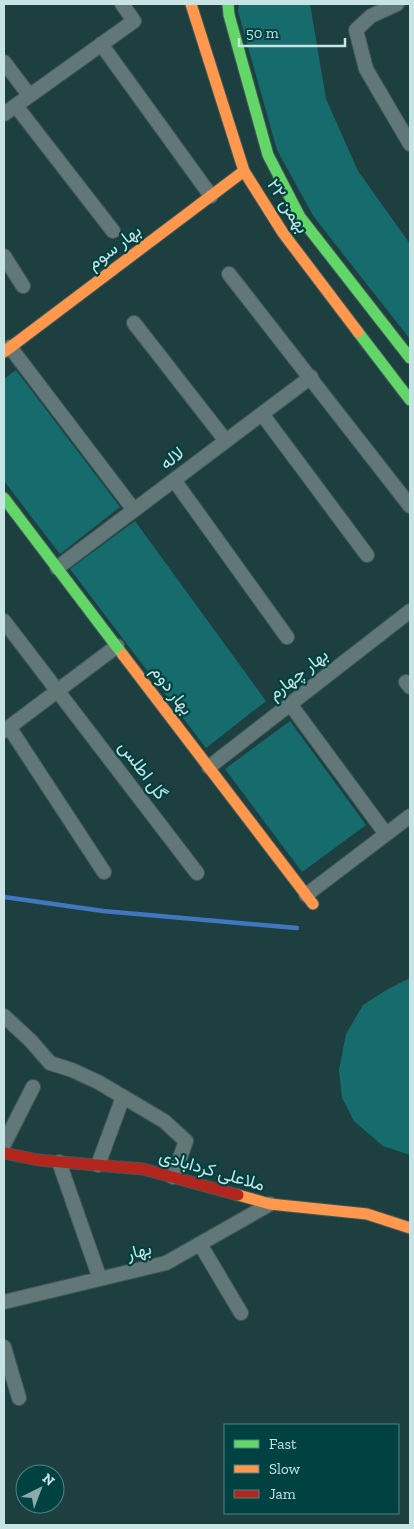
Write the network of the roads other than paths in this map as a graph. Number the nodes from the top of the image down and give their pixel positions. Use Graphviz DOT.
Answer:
graph roads {
  1 [pos="122,4"];
  2 [pos="191,4"];
  3 [pos="228,4"];
  4 [pos="396,4"];
  5 [pos="379,7"];
  6 [pos="100,44"];
  7 [pos="4,62"];
  8 [pos="30,95"];
  9 [pos="16,106"];
  10 [pos="4,114"];
  11 [pos="410,144"];
  12 [pos="244,171"];
  13 [pos="211,196"];
  14 [pos="113,231"];
  15 [pos="4,256"];
  16 [pos="229,274"];
  17 [pos="23,286"];
  18 [pos="134,323"];
  19 [pos="7,349"];
  20 [pos="410,358"];
  21 [pos="311,377"];
  22 [pos="410,400"];
  23 [pos="262,414"];
  24 [pos="226,441"];
  25 [pos="174,480"];
  26 [pos="4,498"];
  27 [pos="410,506"];
  28 [pos="134,510"];
  29 [pos="367,555"];
  30 [pos="57,568"];
  31 [pos="410,612"];
  32 [pos="4,620"];
  33 [pos="287,637"];
  34 [pos="117,646"];
  35 [pos="58,690"];
  36 [pos="290,704"];
  37 [pos="6,729"];
  38 [pos="209,767"];
  39 [pos="410,816"];
  40 [pos="386,834"];
  41 [pos="104,872"];
  42 [pos="197,873"];
  43 [pos="309,899"];
  44 [pos="4,1016"];
  45 [pos="33,1087"];
  46 [pos="123,1097"];
  47 [pos="4,1144"];
  48 [pos="4,1153"];
  49 [pos="60,1162"];
  50 [pos="98,1165"];
  51 [pos="173,1177"];
  52 [pos="270,1204"];
  53 [pos="410,1228"];
  54 [pos="200,1244"];
  55 [pos="100,1280"];
  56 [pos="4,1302"];
  57 [pos="241,1313"];
  58 [pos="4,1347"];
  59 [pos="19,1398"];
  1 -- 6 [label="street"];
  2 -- 12 [label="street, ۲۲ بهمن"];
  3 -- 20 [label="street, ۲۲ بهمن"];
  4 -- 5 [label="street"];
  5 -- 11 [label="street"];
  6 -- 8 [label="street"];
  6 -- 13 [label="street"];
  7 -- 8 [label="street"];
  8 -- 9 [label="street"];
  9 -- 10 [label="street"];
  9 -- 14 [label="street"];
  12 -- 13 [label="street, بهار سوم"];
  12 -- 22 [label="street, ۲۲ بهمن"];
  13 -- 19 [label="street, بهار سوم"];
  15 -- 17 [label="street"];
  16 -- 21 [label="street"];
  18 -- 24 [label="street"];
  19 -- 28 [label="street"];
  21 -- 23 [label="street, لاله"];
  21 -- 27 [label="street"];
  23 -- 24 [label="street, لاله"];
  23 -- 29 [label="street"];
  24 -- 25 [label="street, لاله"];
  25 -- 28 [label="street, لاله"];
  25 -- 33 [label="street"];
  26 -- 30 [label="street, بهار دوم"];
  28 -- 30 [label="street, لاله"];
  30 -- 34 [label="street, بهار دوم"];
  31 -- 36 [label="street, بهار چهارم"];
  32 -- 35 [label="street, گل اطلس"];
  34 -- 35 [label="street"];
  34 -- 38 [label="street, بهار دوم"];
  35 -- 37 [label="street"];
  35 -- 42 [label="street, گل اطلس"];
  36 -- 38 [label="street, بهار چهارم"];
  36 -- 40 [label="street"];
  37 -- 41 [label="street"];
  38 -- 43 [label="street, بهار دوم"];
  39 -- 40 [label="street"];
  40 -- 43 [label="street"];
  44 -- 46 [label="street"];
  45 -- 47 [label="street"];
  46 -- 50 [label="street"];
  46 -- 51 [label="street"];
  48 -- 49 [label="street, ملاعلی کردابادی"];
  49 -- 50 [label="street, ملاعلی کردابادی"];
  49 -- 55 [label="street"];
  50 -- 51 [label="street, ملاعلی کردابادی"];
  51 -- 52 [label="street, ملاعلی کردابادی"];
  52 -- 53 [label="street, ملاعلی کردابادی"];
  52 -- 54 [label="street, بهار"];
  54 -- 55 [label="street, بهار"];
  54 -- 57 [label="street"];
  55 -- 56 [label="street, بهار"];
  58 -- 59 [label="street"];
}
